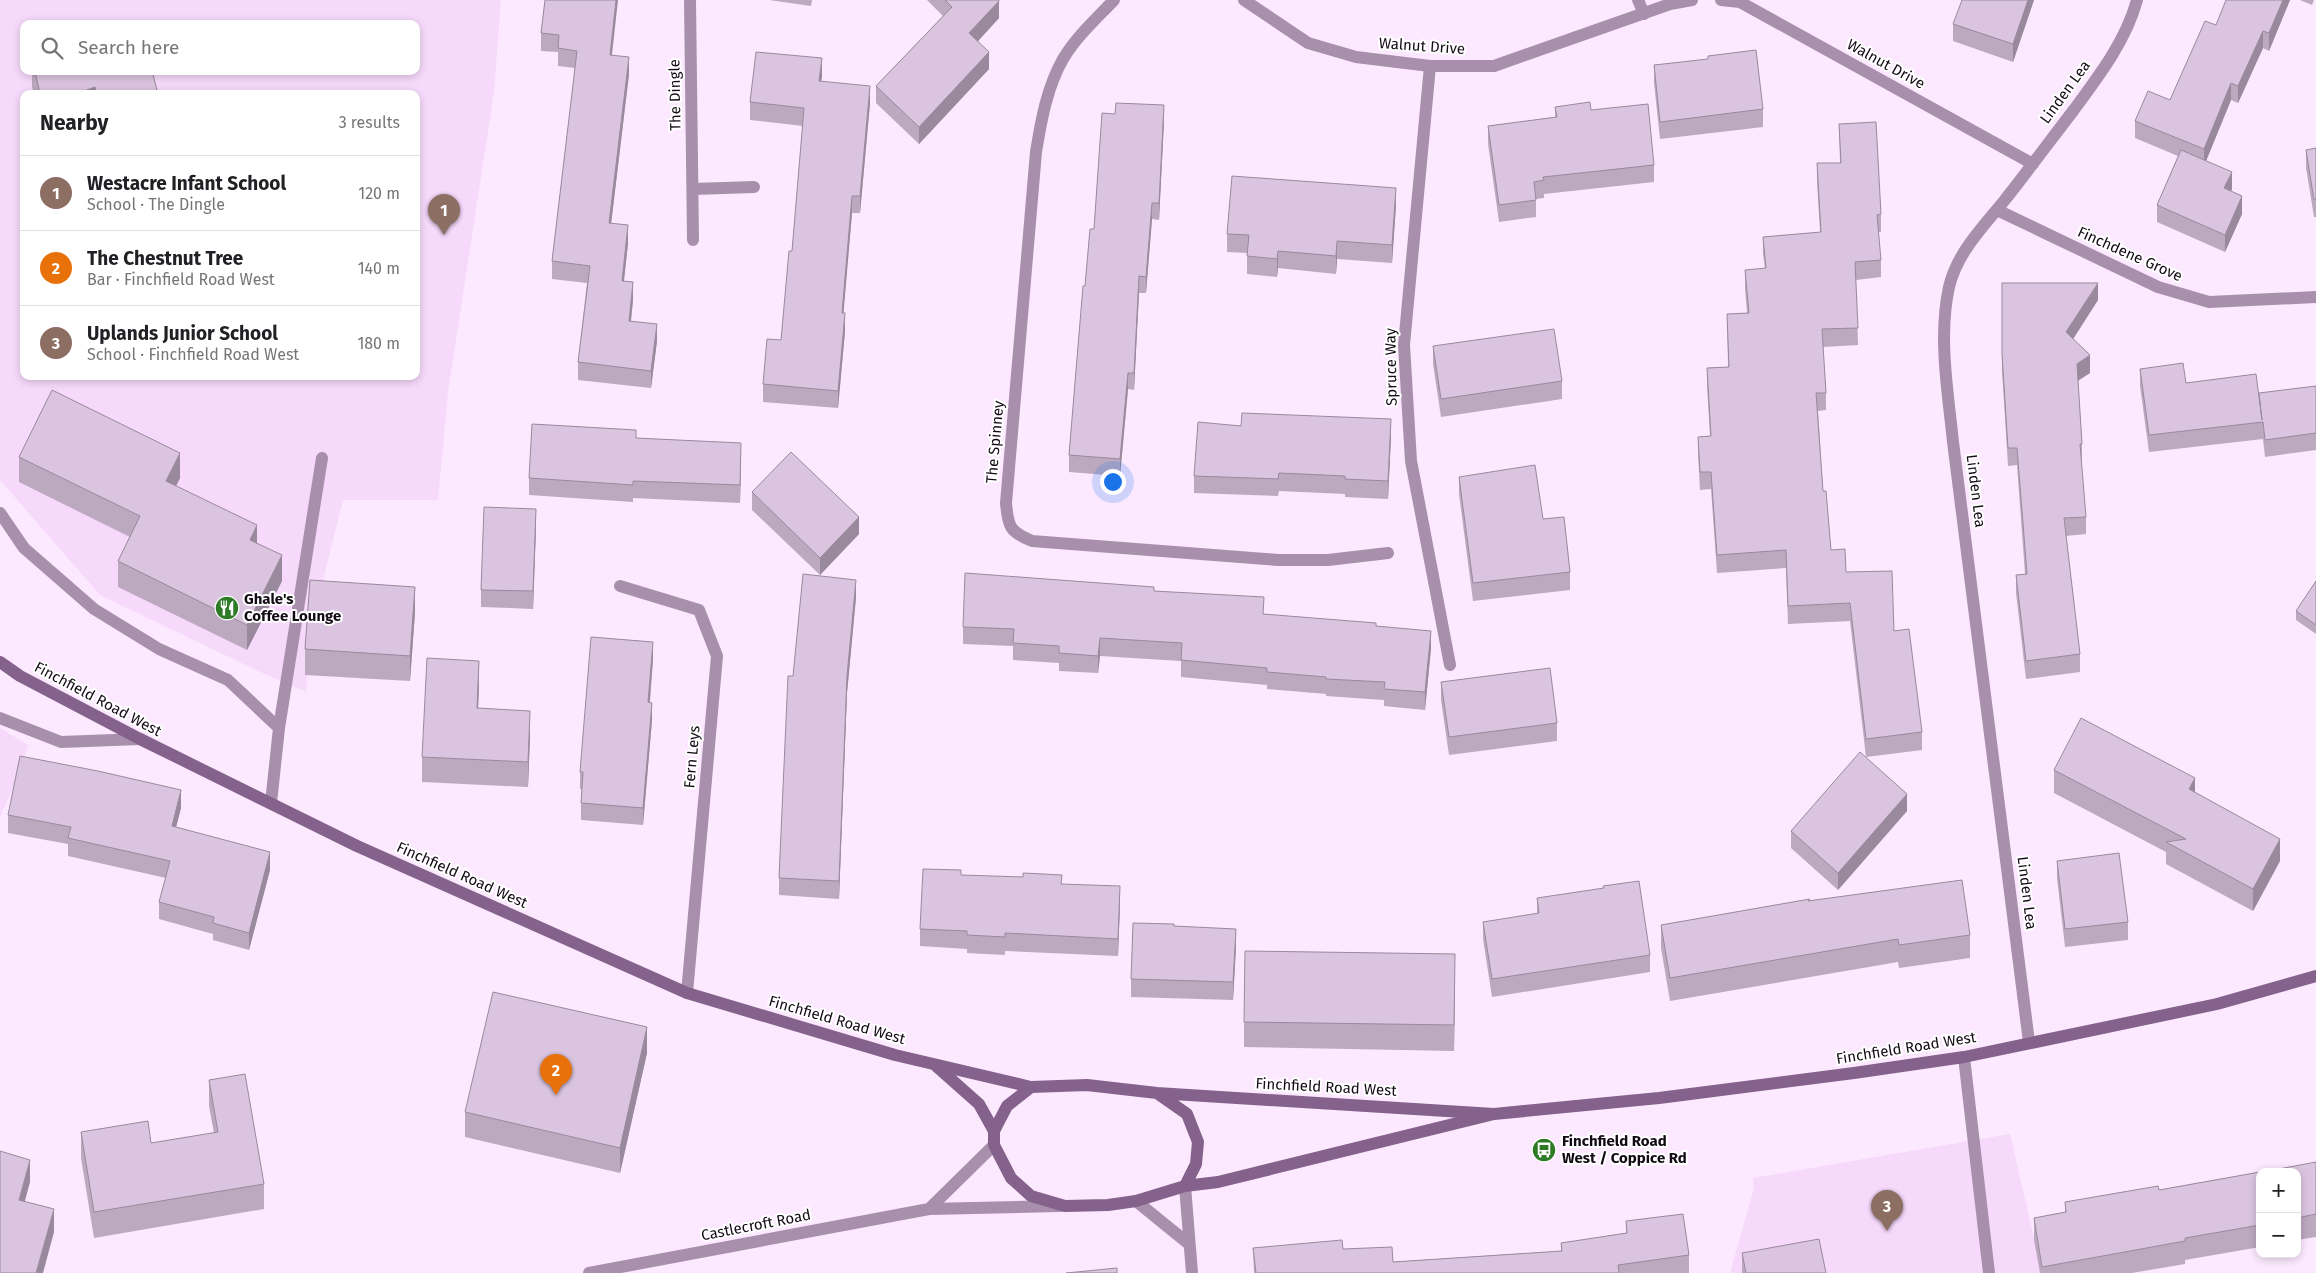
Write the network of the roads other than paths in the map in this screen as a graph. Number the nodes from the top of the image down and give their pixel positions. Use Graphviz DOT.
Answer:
graph roads {
  1 [pos="690,0"];
  2 [pos="1114,0"];
  3 [pos="1244,0"];
  4 [pos="1638,0"];
  5 [pos="1692,0"];
  6 [pos="1721,0"];
  7 [pos="2137,0"];
  8 [pos="1644,14"];
  9 [pos="1430,66"];
  10 [pos="2033,164"];
  11 [pos="754,187"];
  12 [pos="693,189"];
  13 [pos="1997,210"];
  14 [pos="693,240"];
  15 [pos="2316,297"];
  16 [pos="322,458"];
  17 [pos="0,513"];
  18 [pos="1388,553"];
  19 [pos="620,586"];
  20 [pos="0,662"];
  21 [pos="1450,665"];
  22 [pos="0,718"];
  23 [pos="279,728"];
  24 [pos="140,739"];
  25 [pos="271,803"];
  26 [pos="2316,976"];
  27 [pos="687,993"];
  28 [pos="2030,1042"];
  29 [pos="1964,1057"];
  30 [pos="933,1063"];
  31 [pos="1031,1087"];
  32 [pos="1157,1093"];
  33 [pos="1494,1114"];
  34 [pos="994,1131"];
  35 [pos="994,1145"];
  36 [pos="1185,1186"];
  37 [pos="1136,1201"];
  38 [pos="1065,1206"];
  39 [pos="929,1209"];
  40 [pos="1189,1244"];
  41 [pos="589,1273"];
  42 [pos="1192,1273"];
  43 [pos="1989,1273"];
  1 -- 12 [label="street, The Dingle"];
  2 -- 18 [label="street, The Spinney"];
  3 -- 9 [label="street, Walnut Drive"];
  4 -- 8 [label="street"];
  5 -- 8 [label="street, Walnut Drive"];
  6 -- 10 [label="street, Walnut Drive"];
  7 -- 10 [label="street, Linden Lea"];
  8 -- 9 [label="street, Walnut Drive"];
  9 -- 21 [label="street, Spruce Way"];
  10 -- 13 [label="street, Linden Lea"];
  11 -- 12 [label="street"];
  12 -- 14 [label="street, The Dingle"];
  13 -- 15 [label="street, Finchdene Grove"];
  13 -- 28 [label="street, Linden Lea"];
  16 -- 23 [label="street"];
  17 -- 23 [label="street"];
  19 -- 27 [label="street, Fern Leys"];
  20 -- 24 [label="main road, Finchfield Road West"];
  22 -- 24 [label="street"];
  23 -- 25 [label="street"];
  24 -- 25 [label="main road, Finchfield Road West"];
  25 -- 27 [label="main road, Finchfield Road West"];
  26 -- 28 [label="main road, Finchfield Road West"];
  27 -- 30 [label="main road, Finchfield Road West"];
  28 -- 29 [label="main road, Finchfield Road West"];
  29 -- 33 [label="main road, Finchfield Road West"];
  29 -- 43 [label="street"];
  30 -- 31 [label="main road, Finchfield Road West"];
  30 -- 34 [label="main road"];
  31 -- 32 [label="main road"];
  31 -- 34 [label="main road"];
  32 -- 33 [label="main road, Finchfield Road West"];
  32 -- 36 [label="main road"];
  33 -- 36 [label="main road, Finchfield Road West"];
  34 -- 35 [label="main road"];
  35 -- 38 [label="main road"];
  35 -- 39 [label="street"];
  36 -- 37 [label="main road"];
  36 -- 40 [label="street"];
  37 -- 38 [label="main road"];
  37 -- 40 [label="street"];
  38 -- 39 [label="street"];
  39 -- 41 [label="street, Castlecroft Road"];
  40 -- 42 [label="street"];
}
